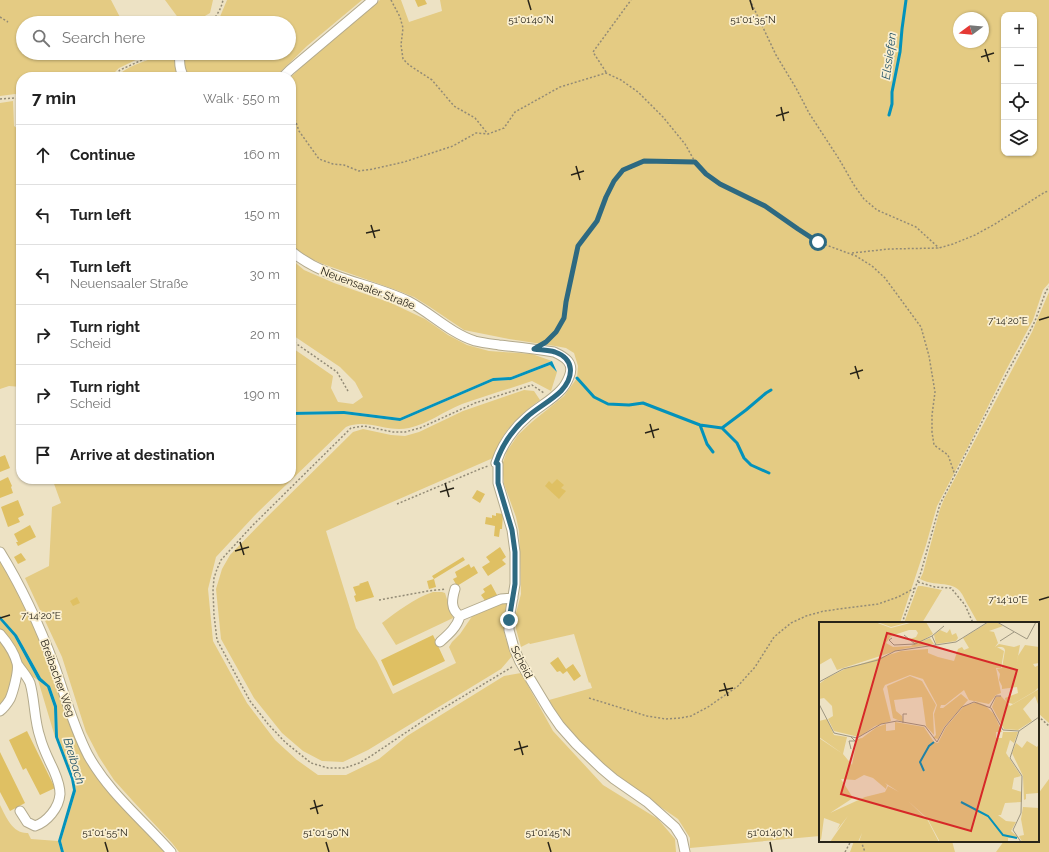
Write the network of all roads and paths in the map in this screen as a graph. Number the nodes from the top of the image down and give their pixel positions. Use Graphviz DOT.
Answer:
graph roads {
  1 [pos="223,0"];
  2 [pos="373,0"];
  3 [pos="391,0"];
  4 [pos="631,0"];
  5 [pos="750,0"];
  6 [pos="216,16"];
  7 [pos="0,17"];
  8 [pos="8,22"];
  9 [pos="142,60"];
  10 [pos="179,60"];
  11 [pos="118,72"];
  12 [pos="182,72"];
  13 [pos="288,72"];
  14 [pos="606,73"];
  15 [pos="16,98"];
  16 [pos="0,99"];
  17 [pos="296,122"];
  18 [pos="488,134"];
  19 [pos="695,162"];
  20 [pos="1049,191"];
  21 [pos="939,248"];
  22 [pos="850,253"];
  23 [pos="296,255"];
  24 [pos="1049,288"];
  25 [pos="296,343"];
  26 [pos="534,349"];
  27 [pos="571,372"];
  28 [pos="348,390"];
  29 [pos="551,398"];
  30 [pos="498,464"];
  31 [pos="954,475"];
  32 [pos="296,482"];
  33 [pos="294,484"];
  34 [pos="397,504"];
  35 [pos="0,552"];
  36 [pos="918,582"];
  37 [pos="915,588"];
  38 [pos="454,589"];
  39 [pos="513,598"];
  40 [pos="379,600"];
  41 [pos="460,616"];
  42 [pos="902,622"];
  43 [pos="973,622"];
  44 [pos="0,634"];
  45 [pos="440,642"];
  46 [pos="520,662"];
  47 [pos="18,665"];
  48 [pos="589,698"];
  49 [pos="0,711"];
  50 [pos="1039,717"];
  51 [pos="1049,726"];
  52 [pos="20,811"];
  53 [pos="850,842"];
  54 [pos="860,842"];
  55 [pos="171,852"];
  56 [pos="685,852"];
  57 [pos="845,852"];
  58 [pos="865,852"];
  1 -- 6 [label="path"];
  2 -- 13 [label="street"];
  3 -- 18 [label="path"];
  4 -- 14 [label="path"];
  5 -- 21 [label="path"];
  7 -- 8 [label="path"];
  9 -- 11 [label="path"];
  10 -- 12 [label="street"];
  14 -- 18 [label="path"];
  14 -- 19 [label="path"];
  15 -- 16 [label="path"];
  17 -- 18 [label="path"];
  19 -- 22 [label="path"];
  19 -- 26 [label="path"];
  20 -- 21 [label="path"];
  21 -- 22 [label="path"];
  22 -- 31 [label="path"];
  23 -- 26 [label="street, Neuensaaler Straße"];
  24 -- 31 [label="path"];
  25 -- 28 [label="path"];
  26 -- 27 [label="street, Neuensaaler Straße"];
  27 -- 29 [label="street, Scheid"];
  29 -- 30 [label="street, Scheid"];
  29 -- 32 [label="path"];
  30 -- 34 [label="path"];
  30 -- 39 [label="street, Scheid"];
  31 -- 36 [label="path"];
  33 -- 46 [label="path"];
  35 -- 55 [label="street, Breibacher Weg"];
  36 -- 37 [label="path"];
  36 -- 43 [label="path"];
  37 -- 42 [label="path"];
  37 -- 48 [label="path"];
  38 -- 40 [label="path"];
  38 -- 41 [label="street"];
  39 -- 41 [label="street"];
  39 -- 46 [label="street, Scheid"];
  41 -- 45 [label="street"];
  44 -- 47 [label="street"];
  46 -- 56 [label="street, Scheid"];
  47 -- 49 [label="street"];
  47 -- 52 [label="street"];
  50 -- 51 [label="path"];
  53 -- 57 [label="path"];
  54 -- 58 [label="path"];
}
